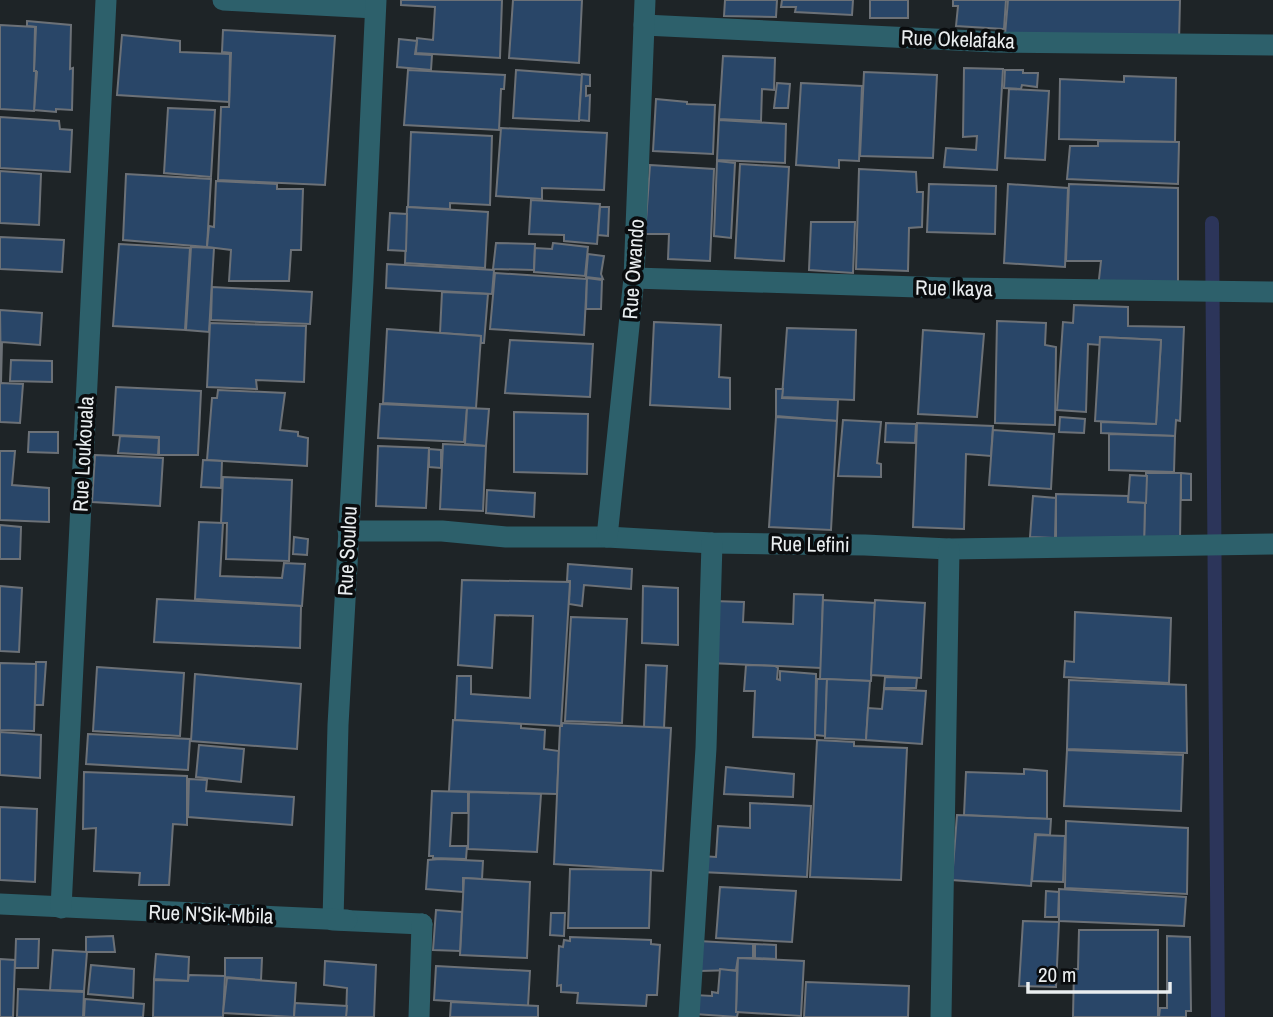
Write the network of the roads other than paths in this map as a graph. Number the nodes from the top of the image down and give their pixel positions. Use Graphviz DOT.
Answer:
graph roads {
  1 [pos="106,0"];
  2 [pos="223,0"];
  3 [pos="645,0"];
  4 [pos="375,4"];
  5 [pos="644,24"];
  6 [pos="1273,44"];
  7 [pos="634,278"];
  8 [pos="1273,292"];
  9 [pos="348,531"];
  10 [pos="607,537"];
  11 [pos="712,543"];
  12 [pos="1273,544"];
  13 [pos="950,549"];
  14 [pos="0,904"];
  15 [pos="61,908"];
  16 [pos="422,924"];
  17 [pos="419,1017"];
  18 [pos="689,1017"];
  19 [pos="941,1017"];
  1 -- 15 [label="street, Rue Loukouala"];
  2 -- 4 [label="street"];
  3 -- 5 [label="street, Rue Owando"];
  4 -- 9 [label="street, Rue Soulou"];
  5 -- 6 [label="street, Rue Okelafaka"];
  5 -- 7 [label="street, Rue Owando"];
  7 -- 8 [label="street, Rue Ikaya"];
  7 -- 10 [label="street, Rue Owando"];
  9 -- 10 [label="street, Rue Lefini"];
  9 -- 16 [label="street, Rue Soulou"];
  10 -- 11 [label="street, Rue Lefini"];
  11 -- 13 [label="street, Rue Lefini"];
  11 -- 18 [label="street"];
  12 -- 13 [label="street, Rue Lefini"];
  13 -- 19 [label="street"];
  14 -- 15 [label="street, Rue N'Sik-Mbila"];
  15 -- 16 [label="street, Rue N'Sik-Mbila"];
  16 -- 17 [label="street"];
}
